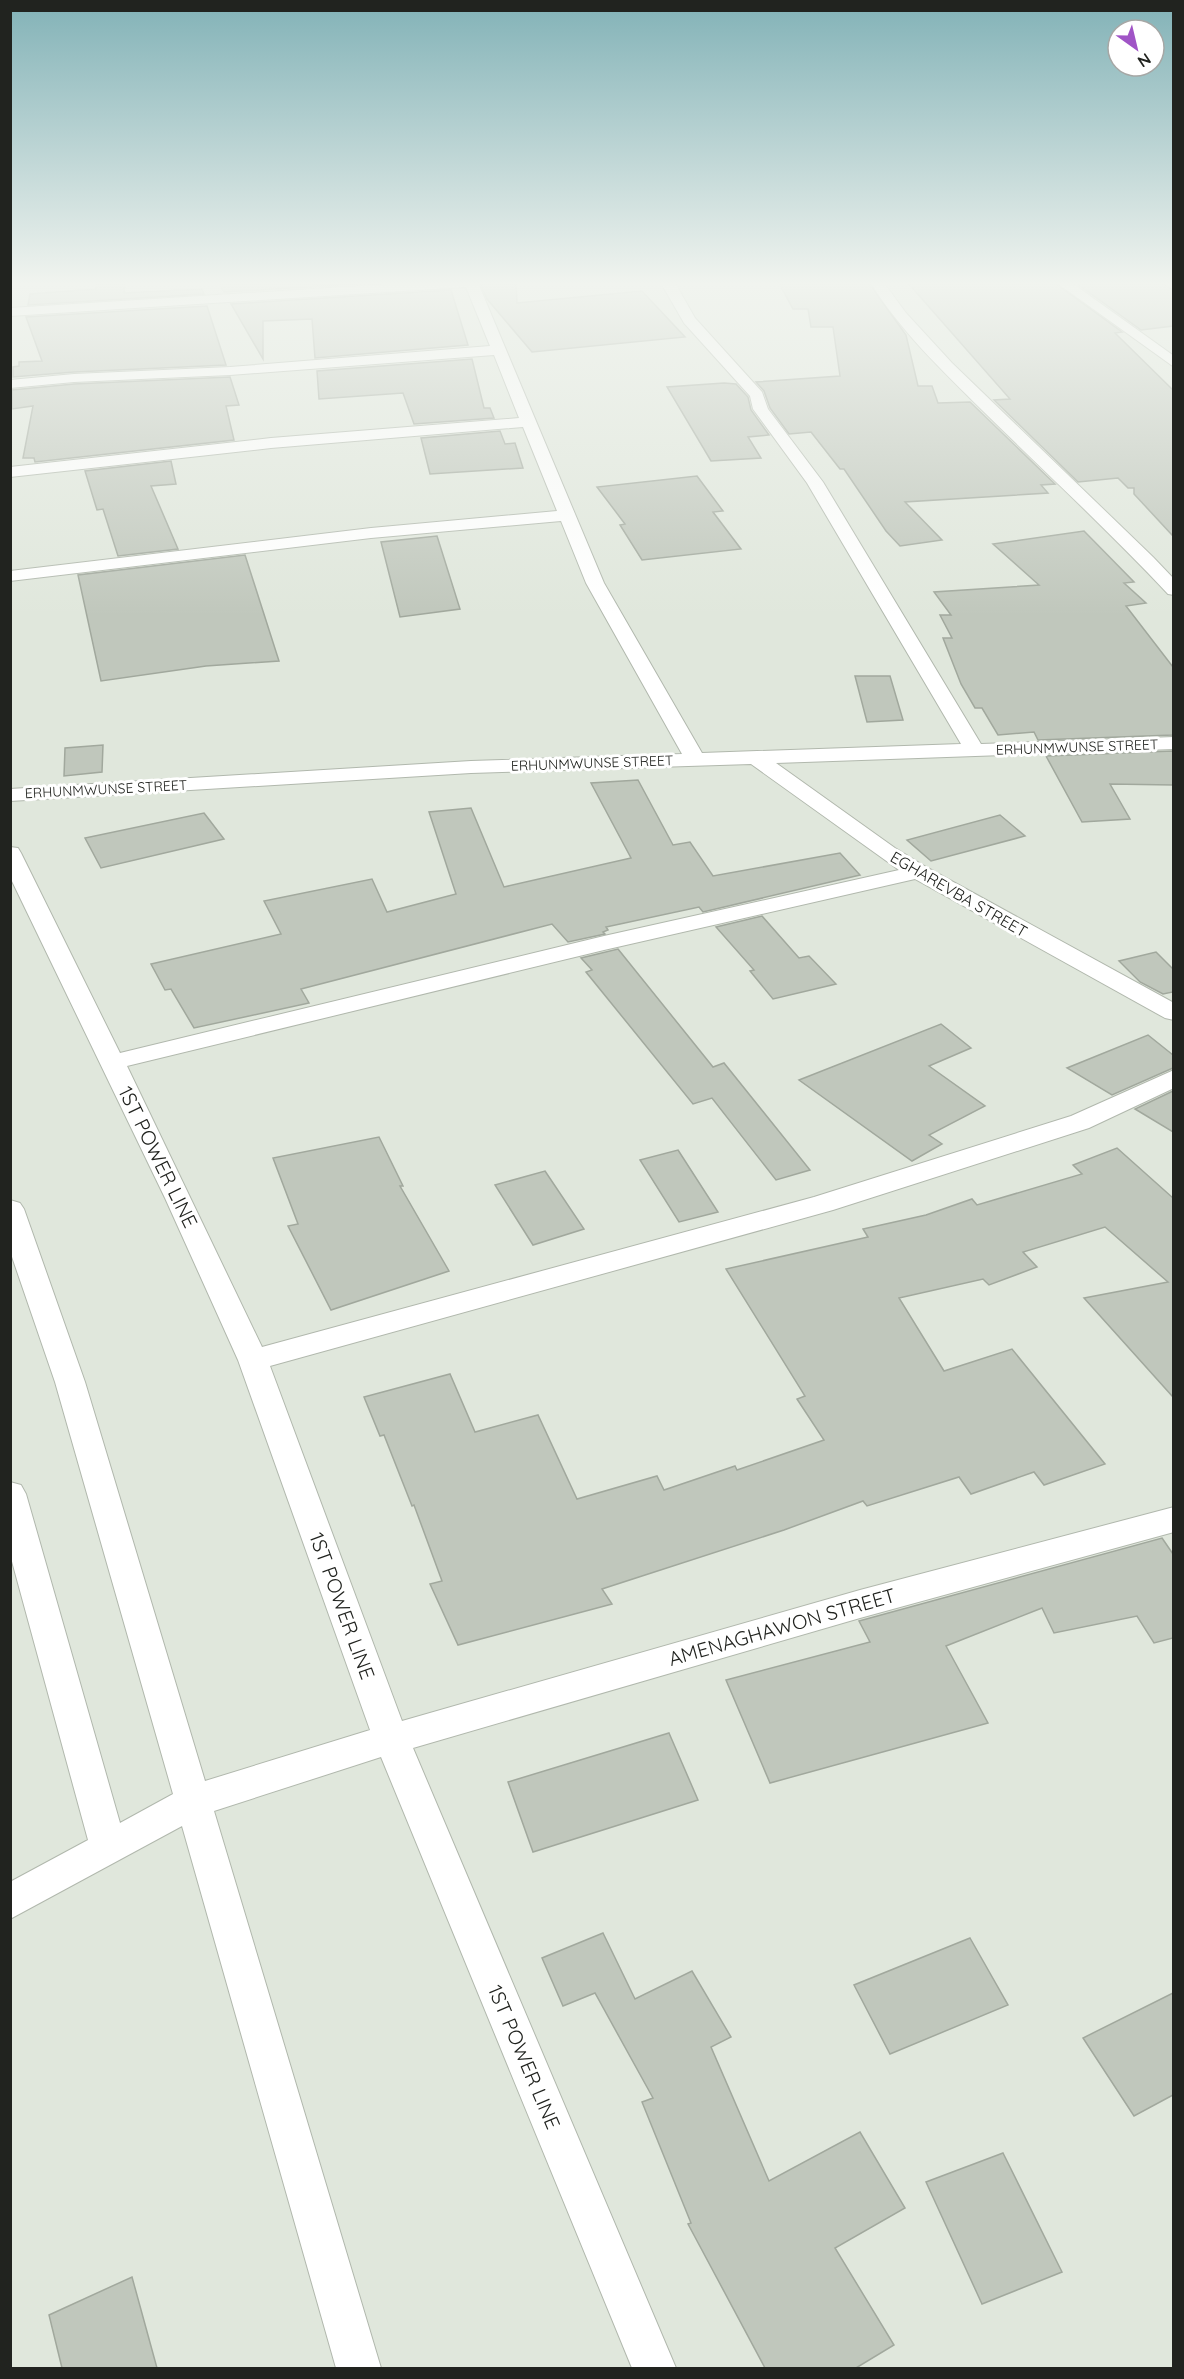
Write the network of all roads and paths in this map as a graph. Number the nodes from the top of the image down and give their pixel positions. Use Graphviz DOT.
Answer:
graph roads {
  1 [pos="517,394"];
  2 [pos="756,394"];
  3 [pos="973,394"];
  4 [pos="528,422"];
  5 [pos="10,472"];
  6 [pos="567,515"];
  7 [pos="10,576"];
  8 [pos="1173,590"];
  9 [pos="1173,743"];
  10 [pos="975,751"];
  11 [pos="755,757"];
  12 [pos="695,759"];
  13 [pos="10,795"];
  14 [pos="10,853"];
  15 [pos="918,872"];
  16 [pos="1173,1013"];
  17 [pos="113,1062"];
  18 [pos="1173,1078"];
  19 [pos="10,1209"];
  20 [pos="253,1360"];
  21 [pos="10,1494"];
  22 [pos="1173,1519"];
  23 [pos="391,1739"];
  24 [pos="194,1801"];
  25 [pos="109,1848"];
  26 [pos="10,1902"];
  27 [pos="359,2368"];
  28 [pos="654,2368"];
  1 -- 4 [label="street"];
  2 -- 10 [label="street"];
  3 -- 8 [label="street"];
  4 -- 5 [label="street"];
  4 -- 6 [label="street"];
  6 -- 7 [label="street"];
  6 -- 12 [label="street"];
  9 -- 10 [label="street, ERHUNMWUNSE STREET"];
  10 -- 11 [label="street, ERHUNMWUNSE STREET"];
  11 -- 12 [label="street, ERHUNMWUNSE STREET"];
  11 -- 15 [label="street, EGHAREVBA STREET"];
  12 -- 13 [label="street, ERHUNMWUNSE STREET"];
  14 -- 17 [label="street, 1ST POWER LINE"];
  15 -- 16 [label="street, EGHAREVBA STREET"];
  15 -- 17 [label="street"];
  17 -- 20 [label="street, 1ST POWER LINE"];
  18 -- 20 [label="street"];
  19 -- 24 [label="street"];
  20 -- 23 [label="street, 1ST POWER LINE"];
  21 -- 25 [label="street"];
  22 -- 23 [label="street, AMENAGHAWON STREET"];
  23 -- 24 [label="street, AMENAGHAWON STREET"];
  23 -- 28 [label="street, 1ST POWER LINE"];
  24 -- 25 [label="street, AMENAGHAWON STREET"];
  24 -- 27 [label="street"];
  25 -- 26 [label="street, AMENAGHAWON STREET"];
}
